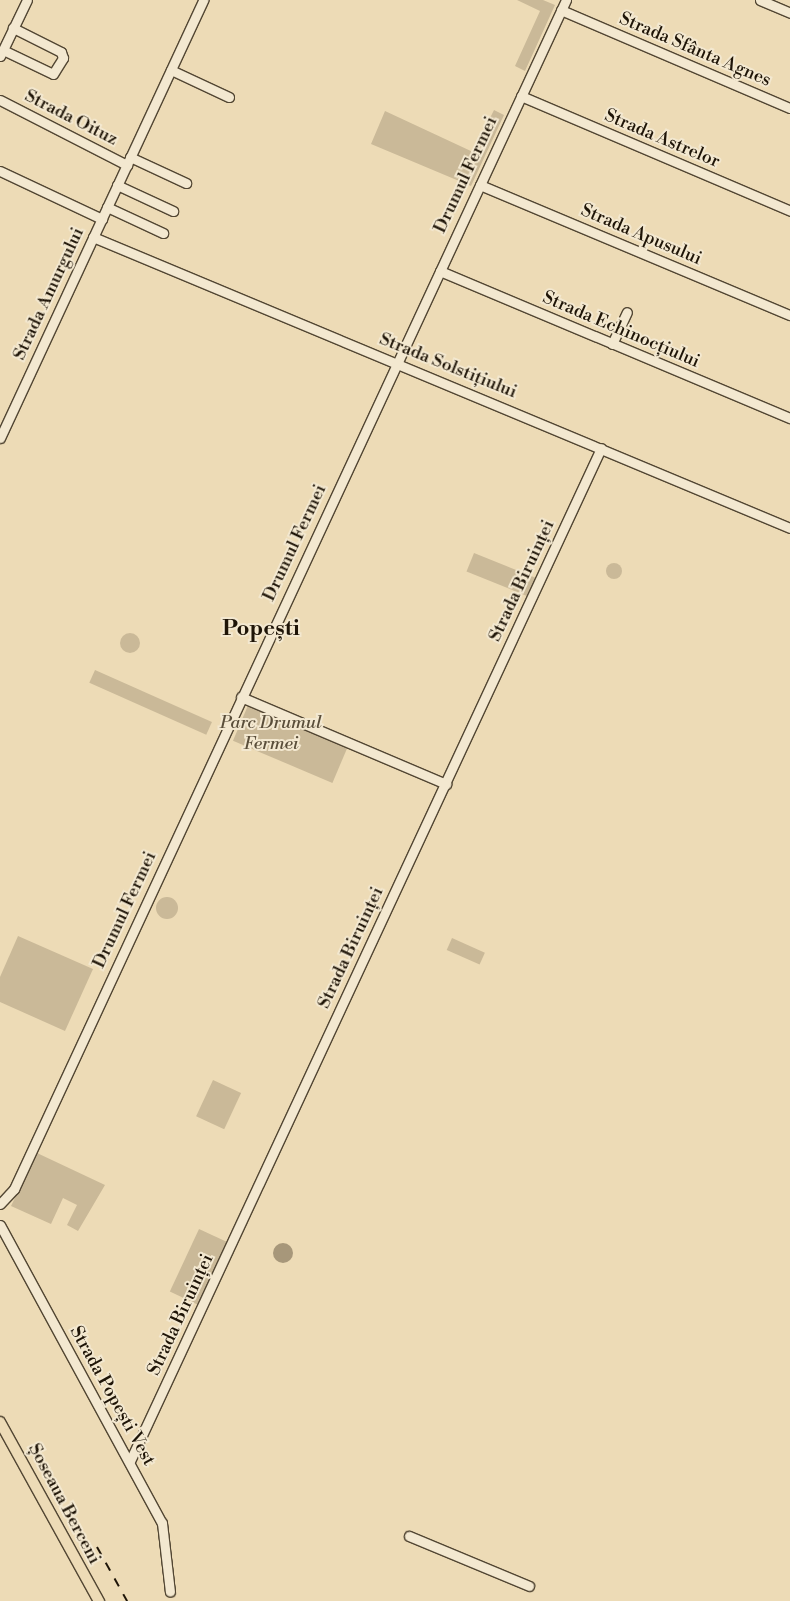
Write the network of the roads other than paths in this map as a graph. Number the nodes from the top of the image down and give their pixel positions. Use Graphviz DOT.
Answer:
graph roads {
  1 [pos="26,0"];
  2 [pos="203,0"];
  3 [pos="554,0"];
  4 [pos="760,0"];
  5 [pos="563,5"];
  6 [pos="790,12"];
  7 [pos="13,28"];
  8 [pos="1,53"];
  9 [pos="170,70"];
  10 [pos="521,96"];
  11 [pos="229,97"];
  12 [pos="0,100"];
  13 [pos="790,108"];
  14 [pos="128,161"];
  15 [pos="0,171"];
  16 [pos="186,183"];
  17 [pos="117,185"];
  18 [pos="480,185"];
  19 [pos="107,207"];
  20 [pos="173,210"];
  21 [pos="790,211"];
  22 [pos="102,218"];
  23 [pos="163,234"];
  24 [pos="93,237"];
  25 [pos="440,270"];
  26 [pos="626,312"];
  27 [pos="790,315"];
  28 [pos="612,344"];
  29 [pos="396,362"];
  30 [pos="790,418"];
  31 [pos="0,438"];
  32 [pos="601,448"];
  33 [pos="790,528"];
  34 [pos="242,697"];
  35 [pos="446,784"];
  36 [pos="0,1204"];
  37 [pos="0,1225"];
  38 [pos="0,1422"];
  39 [pos="130,1462"];
  40 [pos="409,1536"];
  41 [pos="529,1586"];
  42 [pos="170,1592"];
  43 [pos="98,1601"];
  1 -- 7 [label="street"];
  2 -- 9 [label="street, Strada Amurgului"];
  3 -- 5 [label="street, Strada Sfânta Agnes"];
  4 -- 6 [label="street"];
  5 -- 10 [label="street, Drumul Fermei"];
  5 -- 13 [label="street, Strada Sfânta Agnes"];
  7 -- 8 [label="street"];
  7 -- 8 [label="street"];
  9 -- 11 [label="street"];
  9 -- 14 [label="street, Strada Amurgului"];
  10 -- 18 [label="street, Drumul Fermei"];
  10 -- 21 [label="street, Strada Astrelor"];
  12 -- 14 [label="street, Strada Oituz"];
  14 -- 16 [label="street, Strada Oituz"];
  14 -- 17 [label="street, Strada Amurgului"];
  15 -- 22 [label="street, Strada Amurgului"];
  17 -- 19 [label="street, Strada Amurgului"];
  17 -- 20 [label="street"];
  18 -- 25 [label="street, Drumul Fermei"];
  18 -- 27 [label="street, Strada Apusului"];
  19 -- 22 [label="street, Strada Amurgului"];
  19 -- 23 [label="street"];
  22 -- 24 [label="street, Strada Amurgului"];
  24 -- 29 [label="street, Strada Solstițiului"];
  24 -- 31 [label="street, Strada Amurgului"];
  25 -- 28 [label="street, Strada Echinocțiului"];
  25 -- 29 [label="street, Drumul Fermei"];
  26 -- 28 [label="street"];
  28 -- 30 [label="street, Strada Echinocțiului"];
  29 -- 32 [label="street, Strada Solstițiului"];
  29 -- 34 [label="street, Drumul Fermei"];
  32 -- 33 [label="street, Strada Solstițiului"];
  32 -- 35 [label="street, Strada Biruinței"];
  34 -- 35 [label="street"];
  34 -- 36 [label="street, Drumul Fermei"];
  35 -- 39 [label="street, Strada Biruinței"];
  37 -- 39 [label="street, Strada Popești Vest"];
  38 -- 43 [label="main road, Șoseaua Berceni"];
  39 -- 42 [label="street, Strada Popești Vest"];
  40 -- 41 [label="street"];
}
